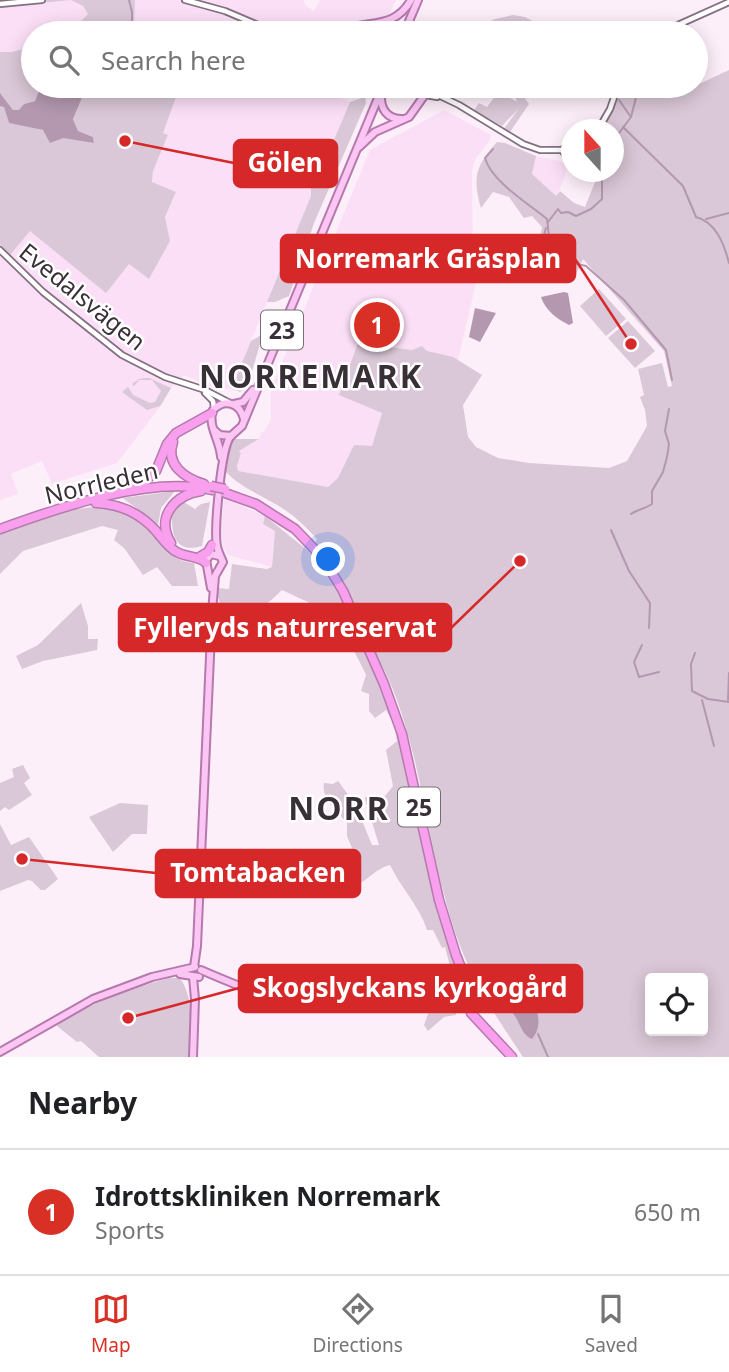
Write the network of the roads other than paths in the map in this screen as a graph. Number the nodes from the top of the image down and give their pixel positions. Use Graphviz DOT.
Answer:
graph roads {
  1 [pos="41,0"];
  2 [pos="185,0"];
  3 [pos="414,0"];
  4 [pos="729,2"];
  5 [pos="0,4"];
  6 [pos="250,21"];
  7 [pos="384,21"];
  8 [pos="407,21"];
  9 [pos="687,21"];
  10 [pos="377,98"];
  11 [pos="377,98"];
  12 [pos="381,98"];
  13 [pos="417,98"];
  14 [pos="422,98"];
  15 [pos="440,98"];
  16 [pos="614,98"];
  17 [pos="445,99"];
  18 [pos="418,103"];
  19 [pos="407,118"];
  20 [pos="604,119"];
  21 [pos="561,150"];
  22 [pos="356,151"];
  23 [pos="0,250"];
  24 [pos="185,384"];
  25 [pos="232,404"];
  26 [pos="213,411"];
  27 [pos="243,421"];
  28 [pos="213,428"];
  29 [pos="231,436"];
  30 [pos="211,488"];
  31 [pos="126,491"];
  32 [pos="79,505"];
  33 [pos="0,528"];
  34 [pos="208,557"];
  35 [pos="221,557"];
  36 [pos="219,569"];
  37 [pos="212,612"];
  38 [pos="196,973"];
  39 [pos="471,1001"];
  40 [pos="0,1052"];
  41 [pos="192,1057"];
  42 [pos="513,1057"];
  1 -- 5 [label="street"];
  2 -- 6 [label="street"];
  3 -- 7 [label="main road"];
  3 -- 8 [label="main road"];
  4 -- 9 [label="street"];
  10 -- 22 [label="main road, 23"];
  11 -- 25 [label="main road, 23"];
  12 -- 19 [label="main road"];
  13 -- 18 [label="main road"];
  14 -- 18 [label="main road"];
  15 -- 17 [label="street"];
  16 -- 20 [label="street"];
  17 -- 21 [label="street"];
  18 -- 19 [label="main road"];
  19 -- 22 [label="main road"];
  22 -- 27 [label="main road, 23"];
  23 -- 24 [label="street, Evedalsvägen"];
  24 -- 25 [label="street, Evedalsvägen"];
  24 -- 26 [label="street, Evedalsvägen"];
  25 -- 26 [label="main road, 23"];
  25 -- 27 [label="main road"];
  26 -- 28 [label="main road"];
  26 -- 31 [label="highway, 23"];
  27 -- 29 [label="main road, 23"];
  28 -- 29 [label="main road"];
  28 -- 30 [label="highway"];
  28 -- 34 [label="main road"];
  29 -- 35 [label="main road, 23"];
  30 -- 31 [label="highway, Norrleden / 25"];
  30 -- 32 [label="highway, Norrleden / 25"];
  30 -- 34 [label="highway"];
  30 -- 39 [label="highway, 25, bridge"];
  31 -- 33 [label="highway, Norrleden / 23"];
  32 -- 33 [label="highway, Norrleden / 23"];
  32 -- 34 [label="highway, 23"];
  34 -- 35 [label="main road"];
  34 -- 36 [label="main road, 23"];
  34 -- 37 [label="main road"];
  35 -- 36 [label="main road, 23"];
  36 -- 37 [label="main road"];
  37 -- 38 [label="main road"];
  38 -- 39 [label="main road"];
  38 -- 40 [label="main road"];
  38 -- 41 [label="main road"];
  39 -- 42 [label="highway, 25"];
}
